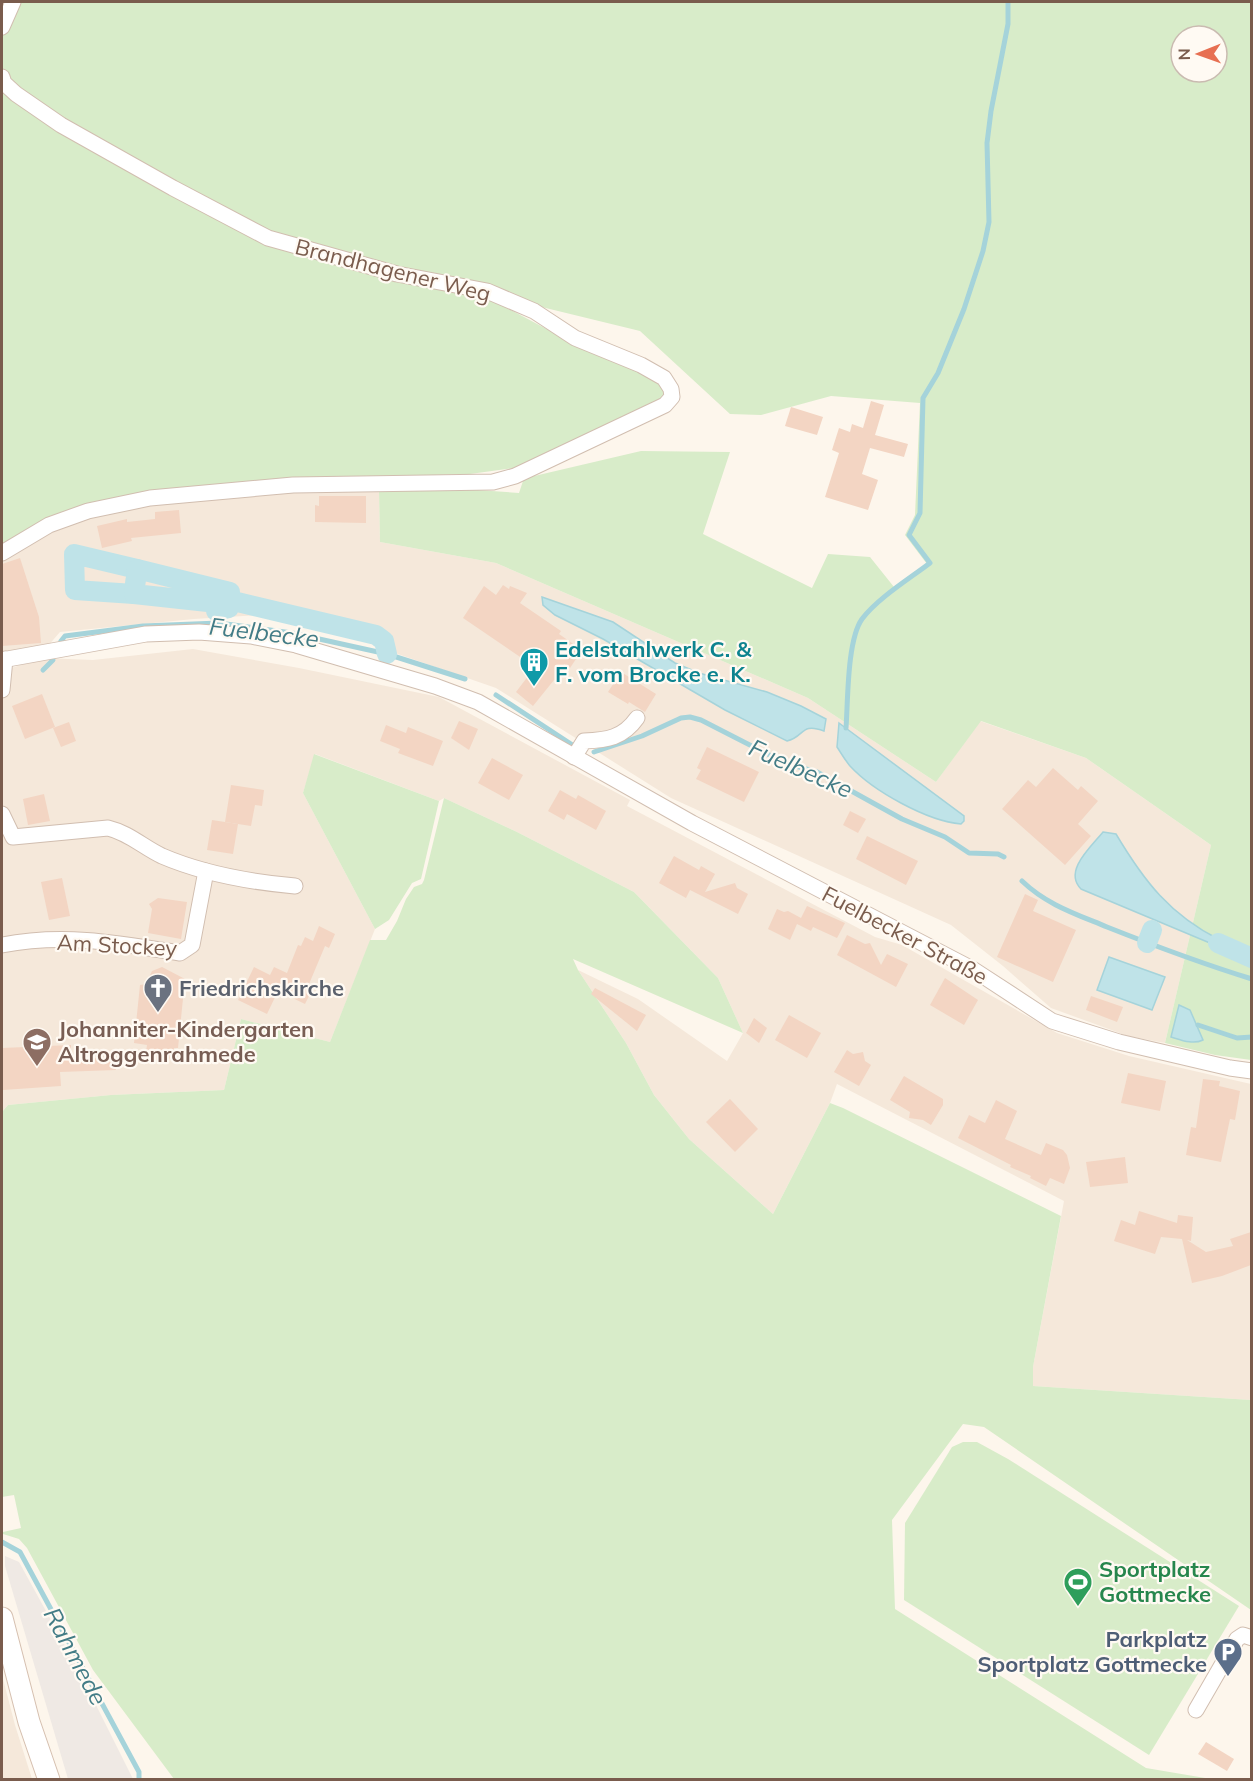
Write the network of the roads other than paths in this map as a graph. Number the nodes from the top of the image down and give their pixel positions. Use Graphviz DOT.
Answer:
graph roads {
  1 [pos="13,2"];
  2 [pos="2,27"];
  3 [pos="2,77"];
  4 [pos="2,553"];
  5 [pos="3,659"];
  6 [pos="2,690"];
  7 [pos="637,718"];
  8 [pos="574,757"];
  9 [pos="2,814"];
  10 [pos="206,871"];
  11 [pos="295,886"];
  12 [pos="2,945"];
  13 [pos="1251,1071"];
  14 [pos="2,1618"];
  15 [pos="1251,1638"];
  16 [pos="1196,1710"];
  17 [pos="50,1779"];
  1 -- 2 [label="street"];
  3 -- 4 [label="street, Brandhagener Weg"];
  5 -- 6 [label="street"];
  5 -- 8 [label="street, Fuelbecker Straße"];
  7 -- 8 [label="street"];
  8 -- 13 [label="street, Fuelbecker Straße"];
  9 -- 10 [label="street"];
  10 -- 11 [label="street"];
  10 -- 12 [label="street, Am Stockey"];
  14 -- 17 [label="main road"];
  15 -- 16 [label="street"];
}
